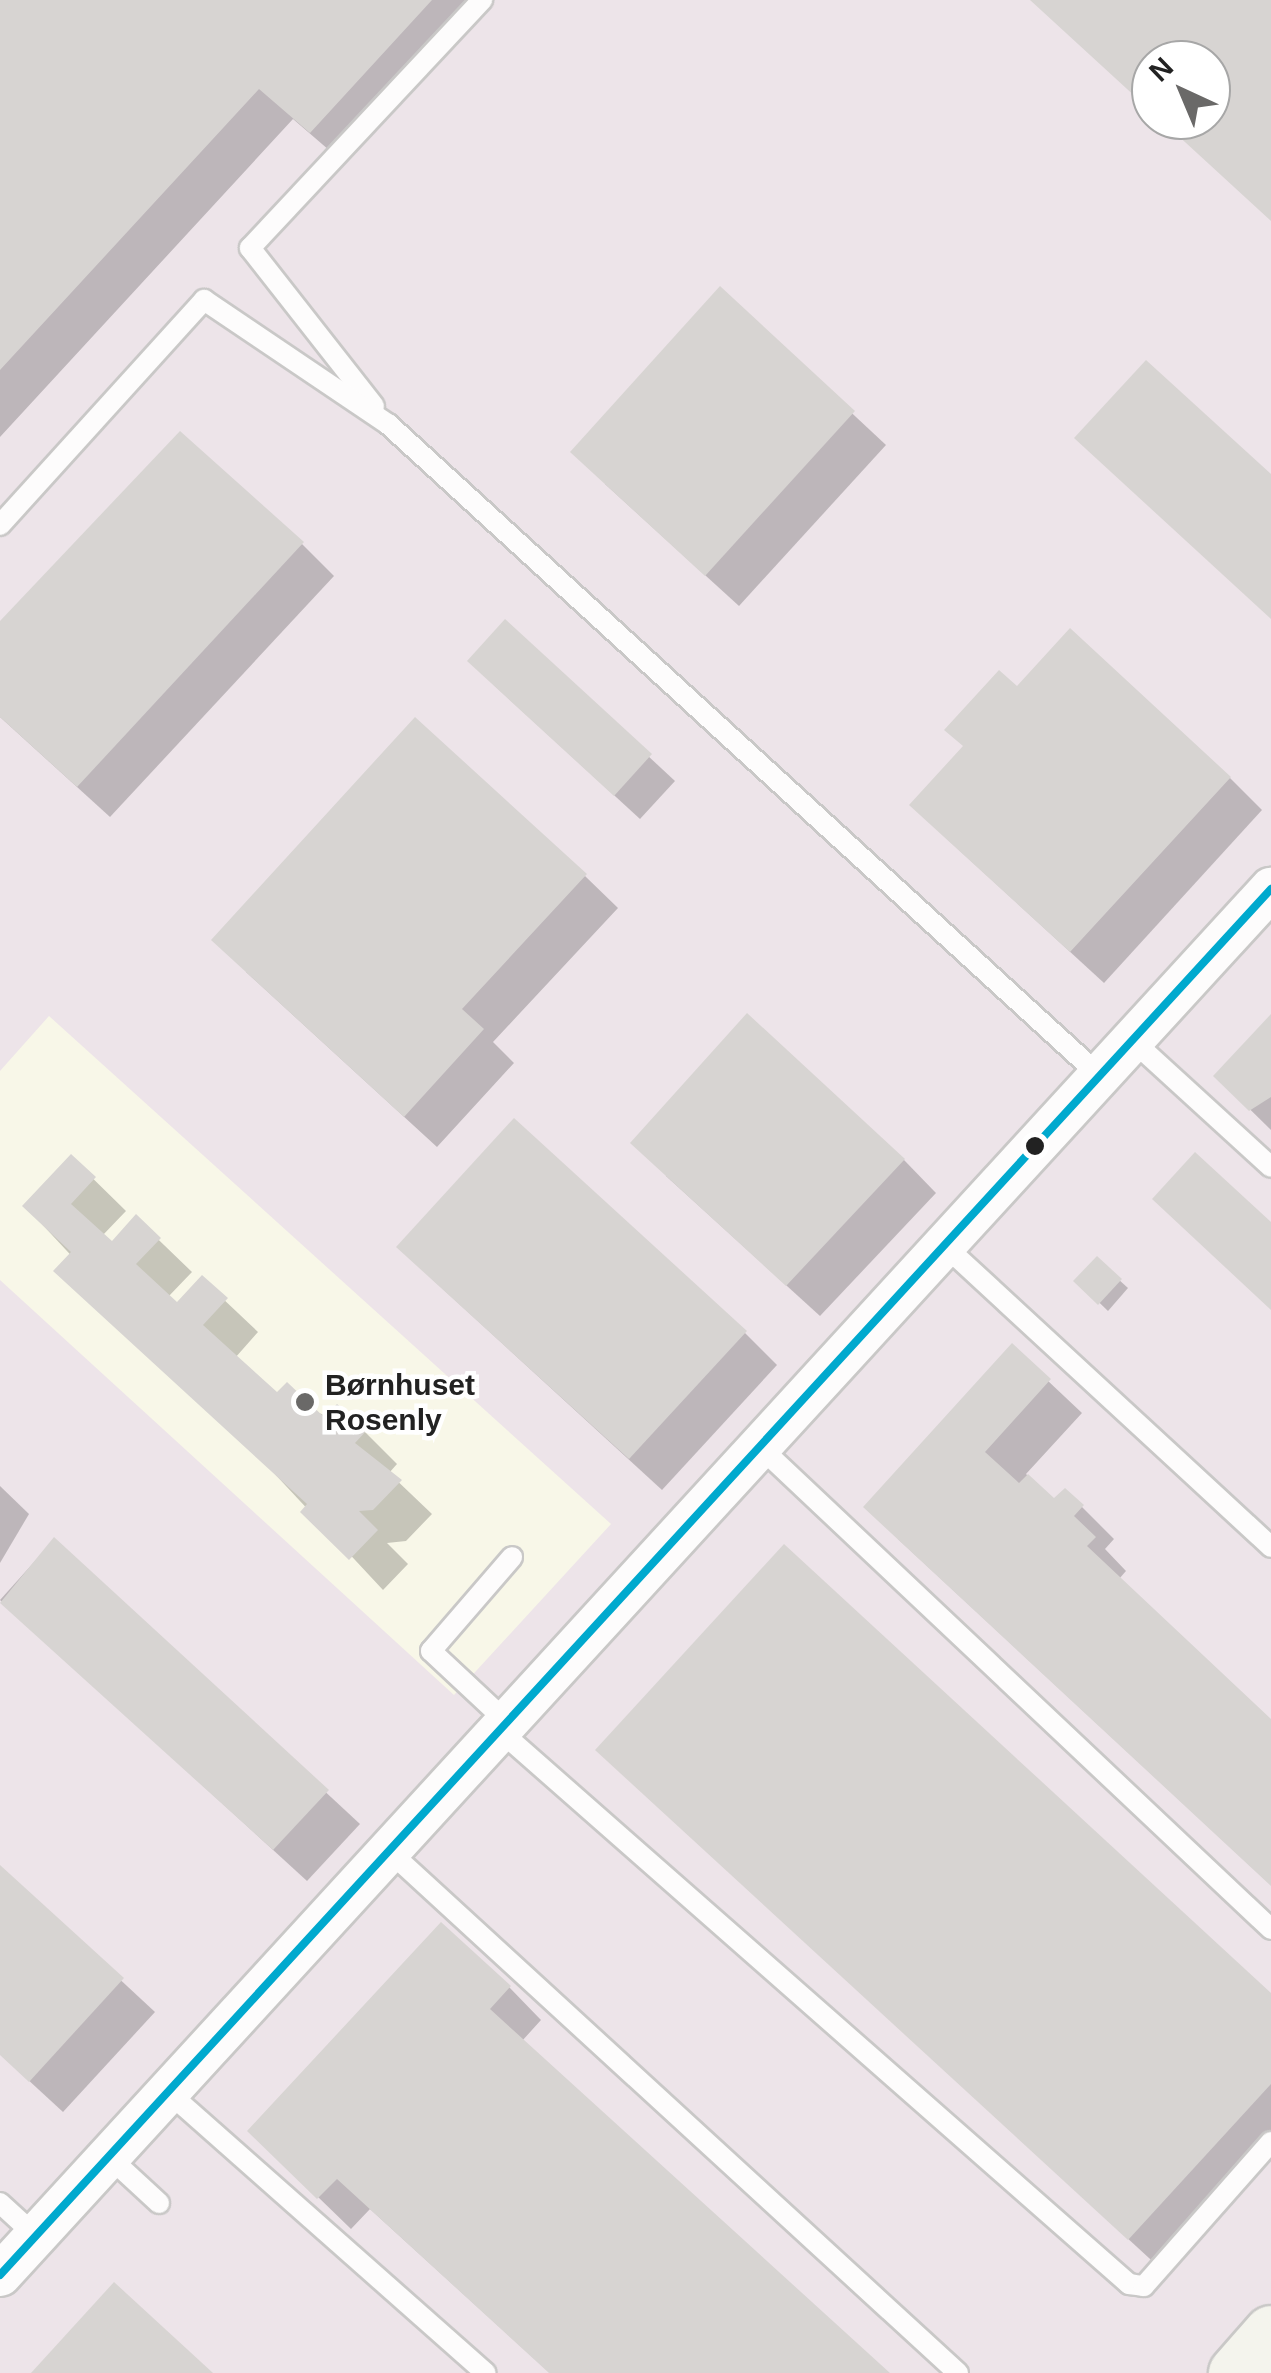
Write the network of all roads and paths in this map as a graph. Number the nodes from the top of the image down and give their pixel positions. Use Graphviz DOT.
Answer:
graph roads {
  1 [pos="482,0"];
  2 [pos="388,424"];
  3 [pos="0,526"];
  4 [pos="1271,889"];
  5 [pos="1132,1040"];
  6 [pos="1099,1075"];
  7 [pos="1271,1166"];
  8 [pos="944,1245"];
  9 [pos="760,1446"];
  10 [pos="1271,1547"];
  11 [pos="512,1557"];
  12 [pos="503,1726"];
  13 [pos="389,1851"];
  14 [pos="1271,1930"];
  15 [pos="168,2092"];
  16 [pos="1271,2142"];
  17 [pos="109,2157"];
  18 [pos="0,2203"];
  19 [pos="159,2203"];
  20 [pos="36,2236"];
  21 [pos="0,2275"];
  22 [pos="1271,2333"];
  23 [pos="486,2373"];
  24 [pos="958,2373"];
  25 [pos="1236,2373"];
  1 -- 2 [label="lane"];
  2 -- 3 [label="lane"];
  2 -- 6 [label="lane"];
  4 -- 5 [label="street"];
  5 -- 6 [label="street"];
  5 -- 7 [label="lane"];
  6 -- 8 [label="street"];
  8 -- 9 [label="street"];
  8 -- 10 [label="lane"];
  9 -- 12 [label="street"];
  9 -- 14 [label="lane"];
  11 -- 12 [label="lane"];
  12 -- 13 [label="street"];
  12 -- 16 [label="lane"];
  13 -- 15 [label="street"];
  13 -- 24 [label="lane"];
  15 -- 17 [label="street"];
  15 -- 23 [label="lane"];
  17 -- 19 [label="lane"];
  17 -- 20 [label="street"];
  18 -- 20 [label="lane"];
  20 -- 21 [label="street"];
  22 -- 25 [label="street"];
}
